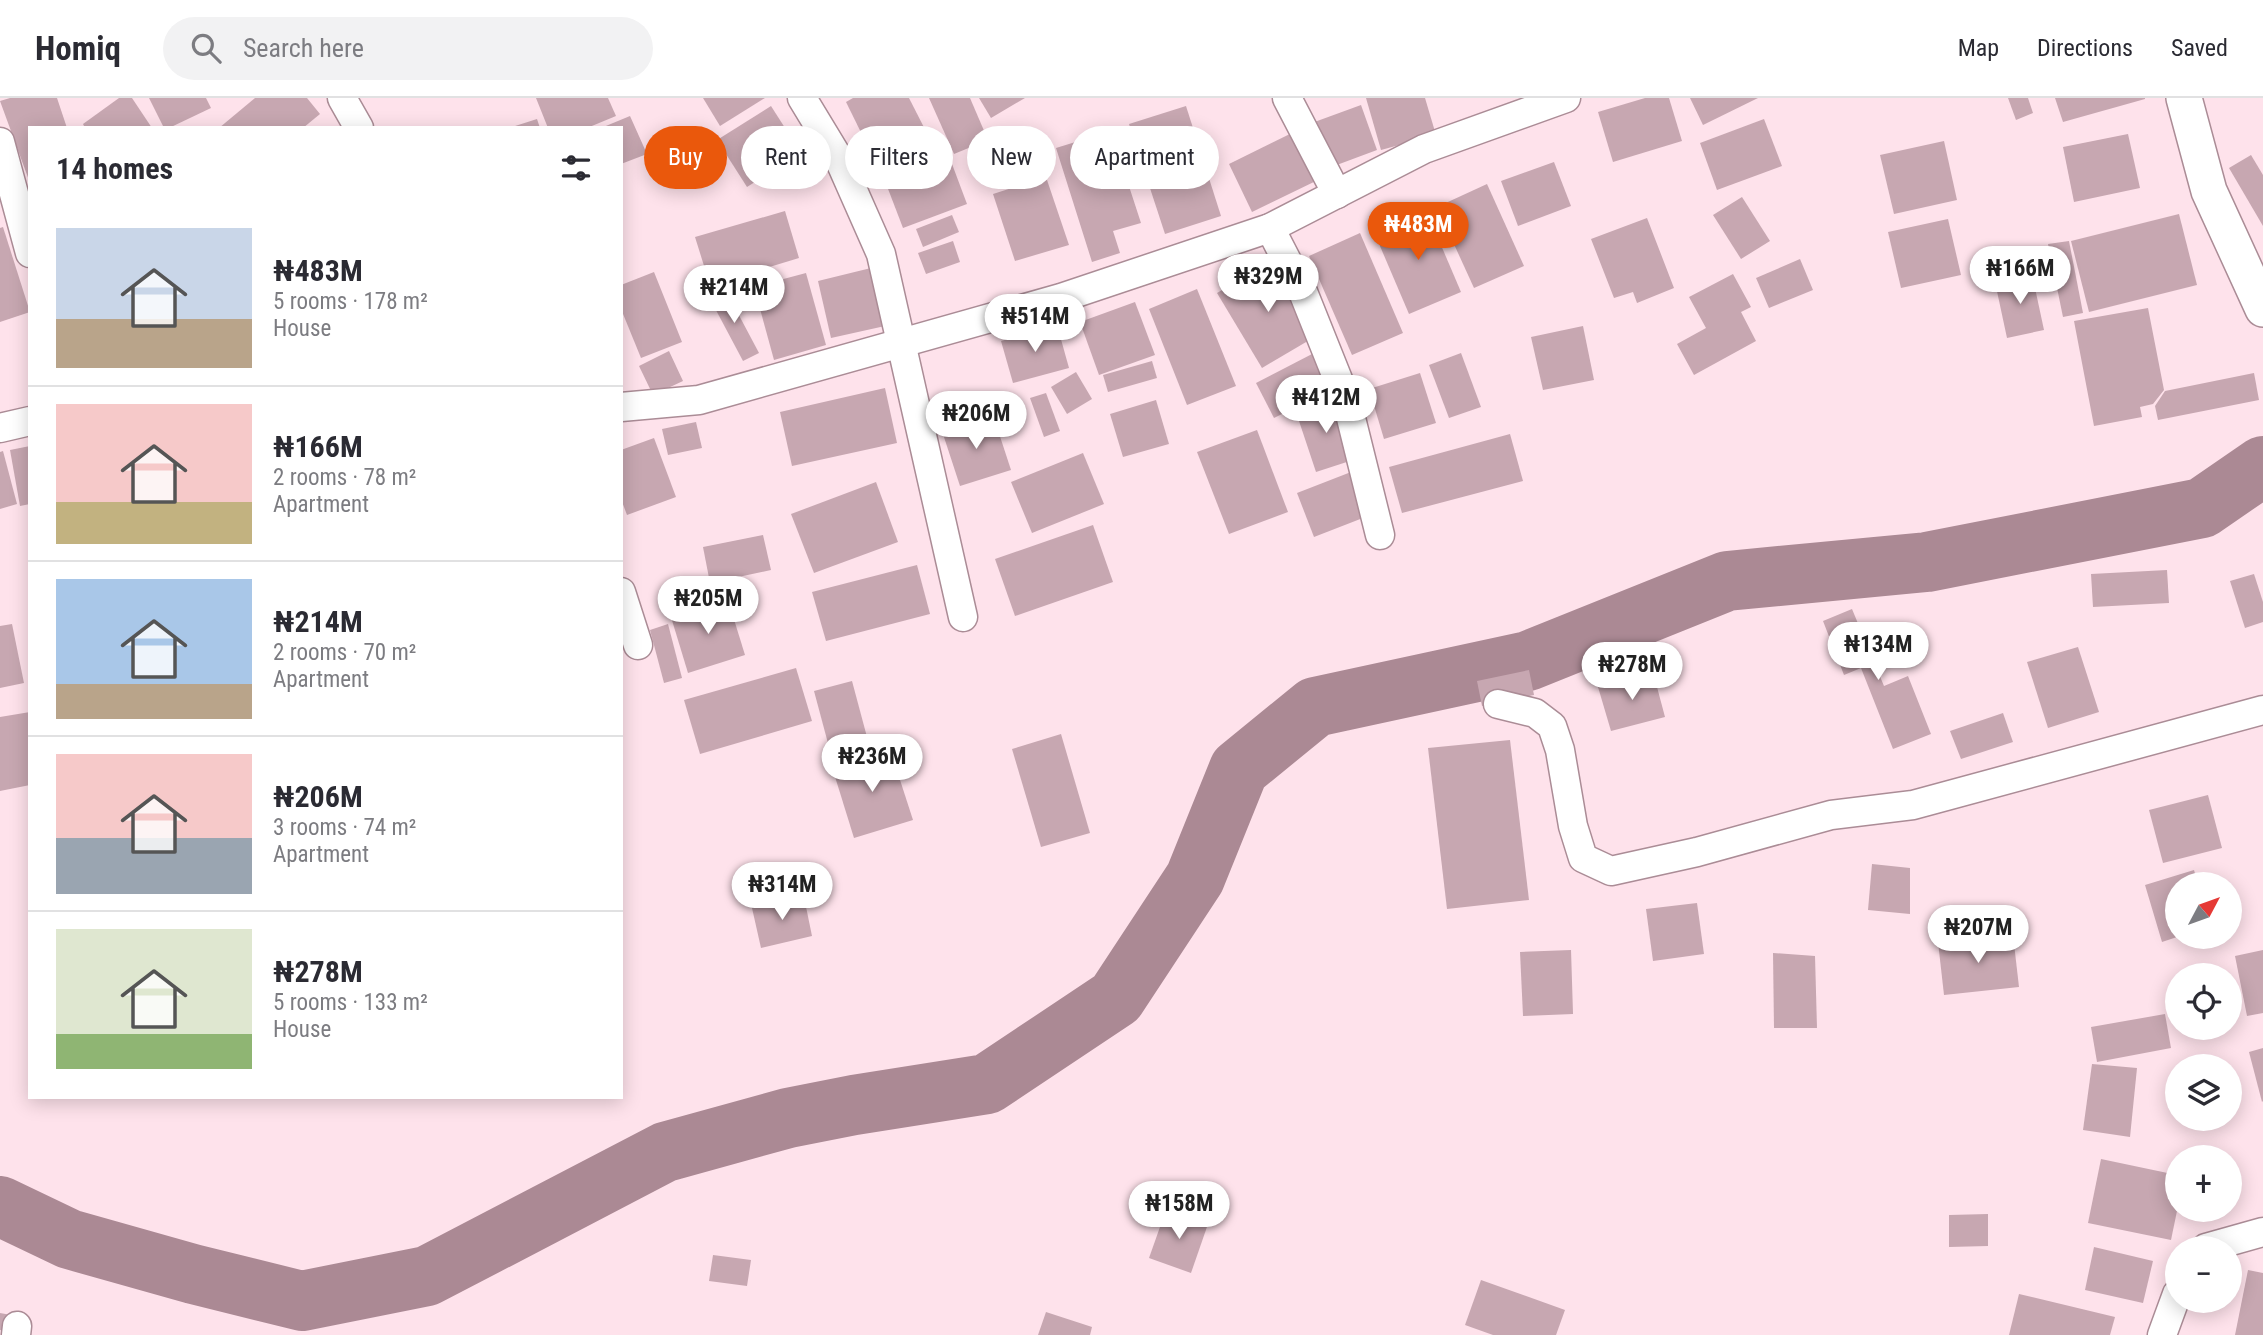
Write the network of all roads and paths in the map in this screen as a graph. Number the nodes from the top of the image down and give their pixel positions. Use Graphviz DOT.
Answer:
graph roads {
  1 [pos="342,98"];
  2 [pos="802,98"];
  3 [pos="1287,98"];
  4 [pos="1566,98"];
  5 [pos="2184,98"];
  6 [pos="358,126"];
  7 [pos="0,142"];
  8 [pos="1337,194"];
  9 [pos="1270,228"];
  10 [pos="28,238"];
  11 [pos="2263,309"];
  12 [pos="900,344"];
  13 [pos="623,407"];
  14 [pos="28,421"];
  15 [pos="0,428"];
  16 [pos="1380,535"];
  17 [pos="623,598"];
  18 [pos="963,617"];
  19 [pos="638,645"];
  20 [pos="1498,704"];
  21 [pos="2263,710"];
  22 [pos="2263,1232"];
  23 [pos="2242,1238"];
  24 [pos="2170,1313"];
  25 [pos="2162,1335"];
  1 -- 6 [label="street"];
  2 -- 12 [label="street"];
  3 -- 8 [label="street"];
  4 -- 8 [label="street"];
  5 -- 11 [label="street"];
  7 -- 10 [label="street"];
  8 -- 9 [label="street"];
  9 -- 12 [label="street"];
  9 -- 16 [label="street"];
  12 -- 13 [label="street"];
  12 -- 18 [label="street"];
  14 -- 15 [label="street"];
  17 -- 19 [label="street"];
  20 -- 21 [label="street"];
  22 -- 23 [label="street"];
  24 -- 25 [label="street"];
}
